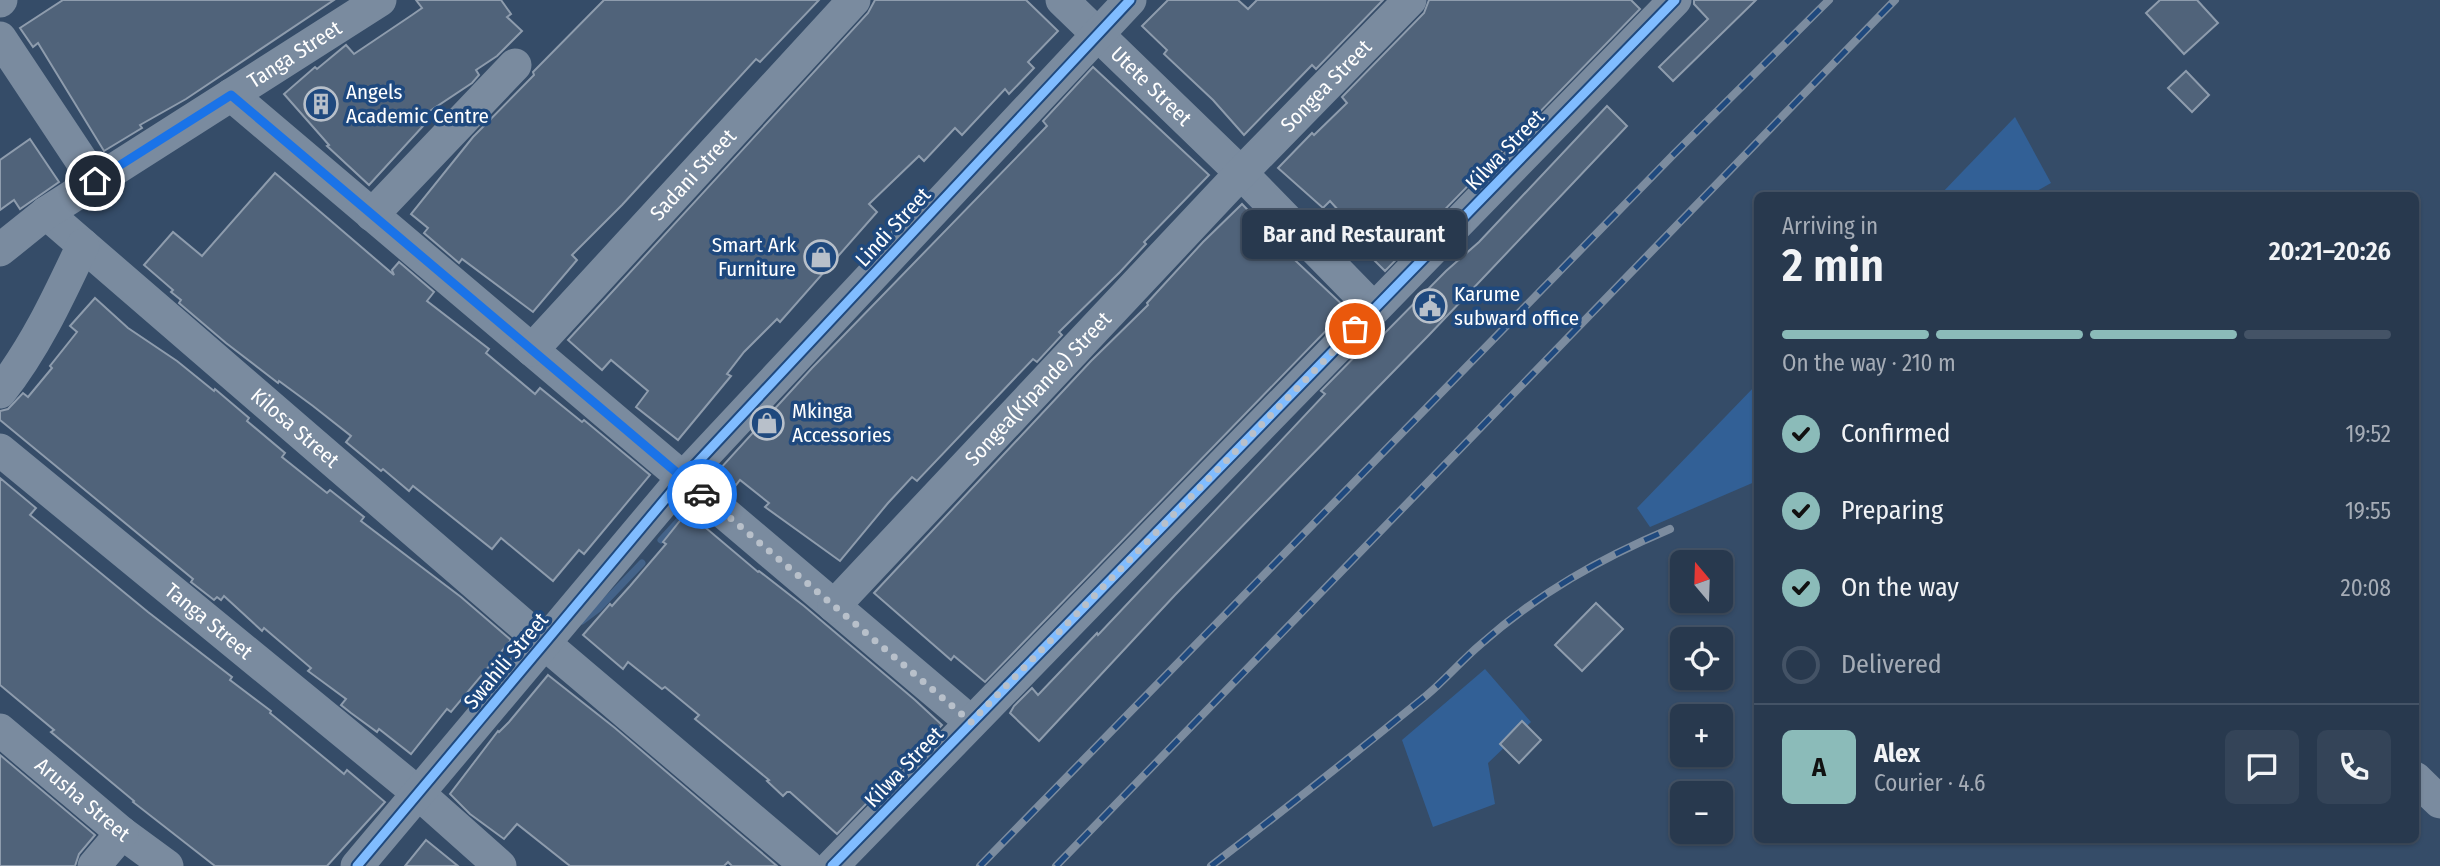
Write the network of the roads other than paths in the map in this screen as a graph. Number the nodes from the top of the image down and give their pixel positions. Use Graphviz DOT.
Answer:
graph roads {
  1 [pos="380,0"];
  2 [pos="854,0"];
  3 [pos="1062,0"];
  4 [pos="1130,0"];
  5 [pos="1410,0"];
  6 [pos="1672,1"];
  7 [pos="1097,34"];
  8 [pos="0,38"];
  9 [pos="515,65"];
  10 [pos="231,95"];
  11 [pos="1241,173"];
  12 [pos="95,181"];
  13 [pos="46,213"];
  14 [pos="372,215"];
  15 [pos="83,245"];
  16 [pos="0,250"];
  17 [pos="1374,309"];
  18 [pos="532,350"];
  19 [pos="0,393"];
  20 [pos="0,450"];
  21 [pos="682,478"];
  22 [pos="834,606"];
  23 [pos="544,643"];
  24 [pos="971,722"];
  25 [pos="0,730"];
  26 [pos="2419,782"];
  27 [pos="418,793"];
  28 [pos="2440,802"];
  29 [pos="122,833"];
  30 [pos="94,866"];
  31 [pos="167,866"];
  32 [pos="357,866"];
  33 [pos="500,866"];
  34 [pos="807,866"];
  35 [pos="832,866"];
  1 -- 10 [label="street, Tanga Street"];
  2 -- 18 [label="street, Sadani Street"];
  3 -- 7 [label="street, Utete Street"];
  4 -- 7 [label="street, Lindi Street"];
  5 -- 11 [label="street, Songea Street"];
  6 -- 17 [label="street, Kilwa Street"];
  7 -- 11 [label="street, Utete Street"];
  7 -- 21 [label="street, Lindi Street"];
  8 -- 12 [label="street"];
  9 -- 14 [label="street"];
  10 -- 12 [label="street, Tanga Street"];
  10 -- 14 [label="street"];
  11 -- 17 [label="street, Utete Street"];
  11 -- 22 [label="street, Songea(Kipande) Street"];
  12 -- 13 [label="street, Tanga Street"];
  13 -- 15 [label="street, Kilosa Street"];
  13 -- 16 [label="street, Tanga Street"];
  14 -- 18 [label="street"];
  15 -- 19 [label="street"];
  15 -- 23 [label="street, Kilosa Street"];
  17 -- 24 [label="street, Kilwa Street"];
  18 -- 21 [label="street"];
  20 -- 27 [label="street, Tanga Street"];
  21 -- 22 [label="street"];
  21 -- 23 [label="street, Swahili Street"];
  22 -- 24 [label="street"];
  23 -- 27 [label="street, Swahili Street"];
  23 -- 34 [label="street, Kilosa Street"];
  24 -- 35 [label="street, Kilwa Street"];
  25 -- 29 [label="street, Arusha Street"];
  26 -- 28 [label="street"];
  27 -- 32 [label="street, Swahili Street"];
  27 -- 33 [label="street, Tanga Street"];
  29 -- 30 [label="street"];
  29 -- 31 [label="street, Arusha Street"];
}
